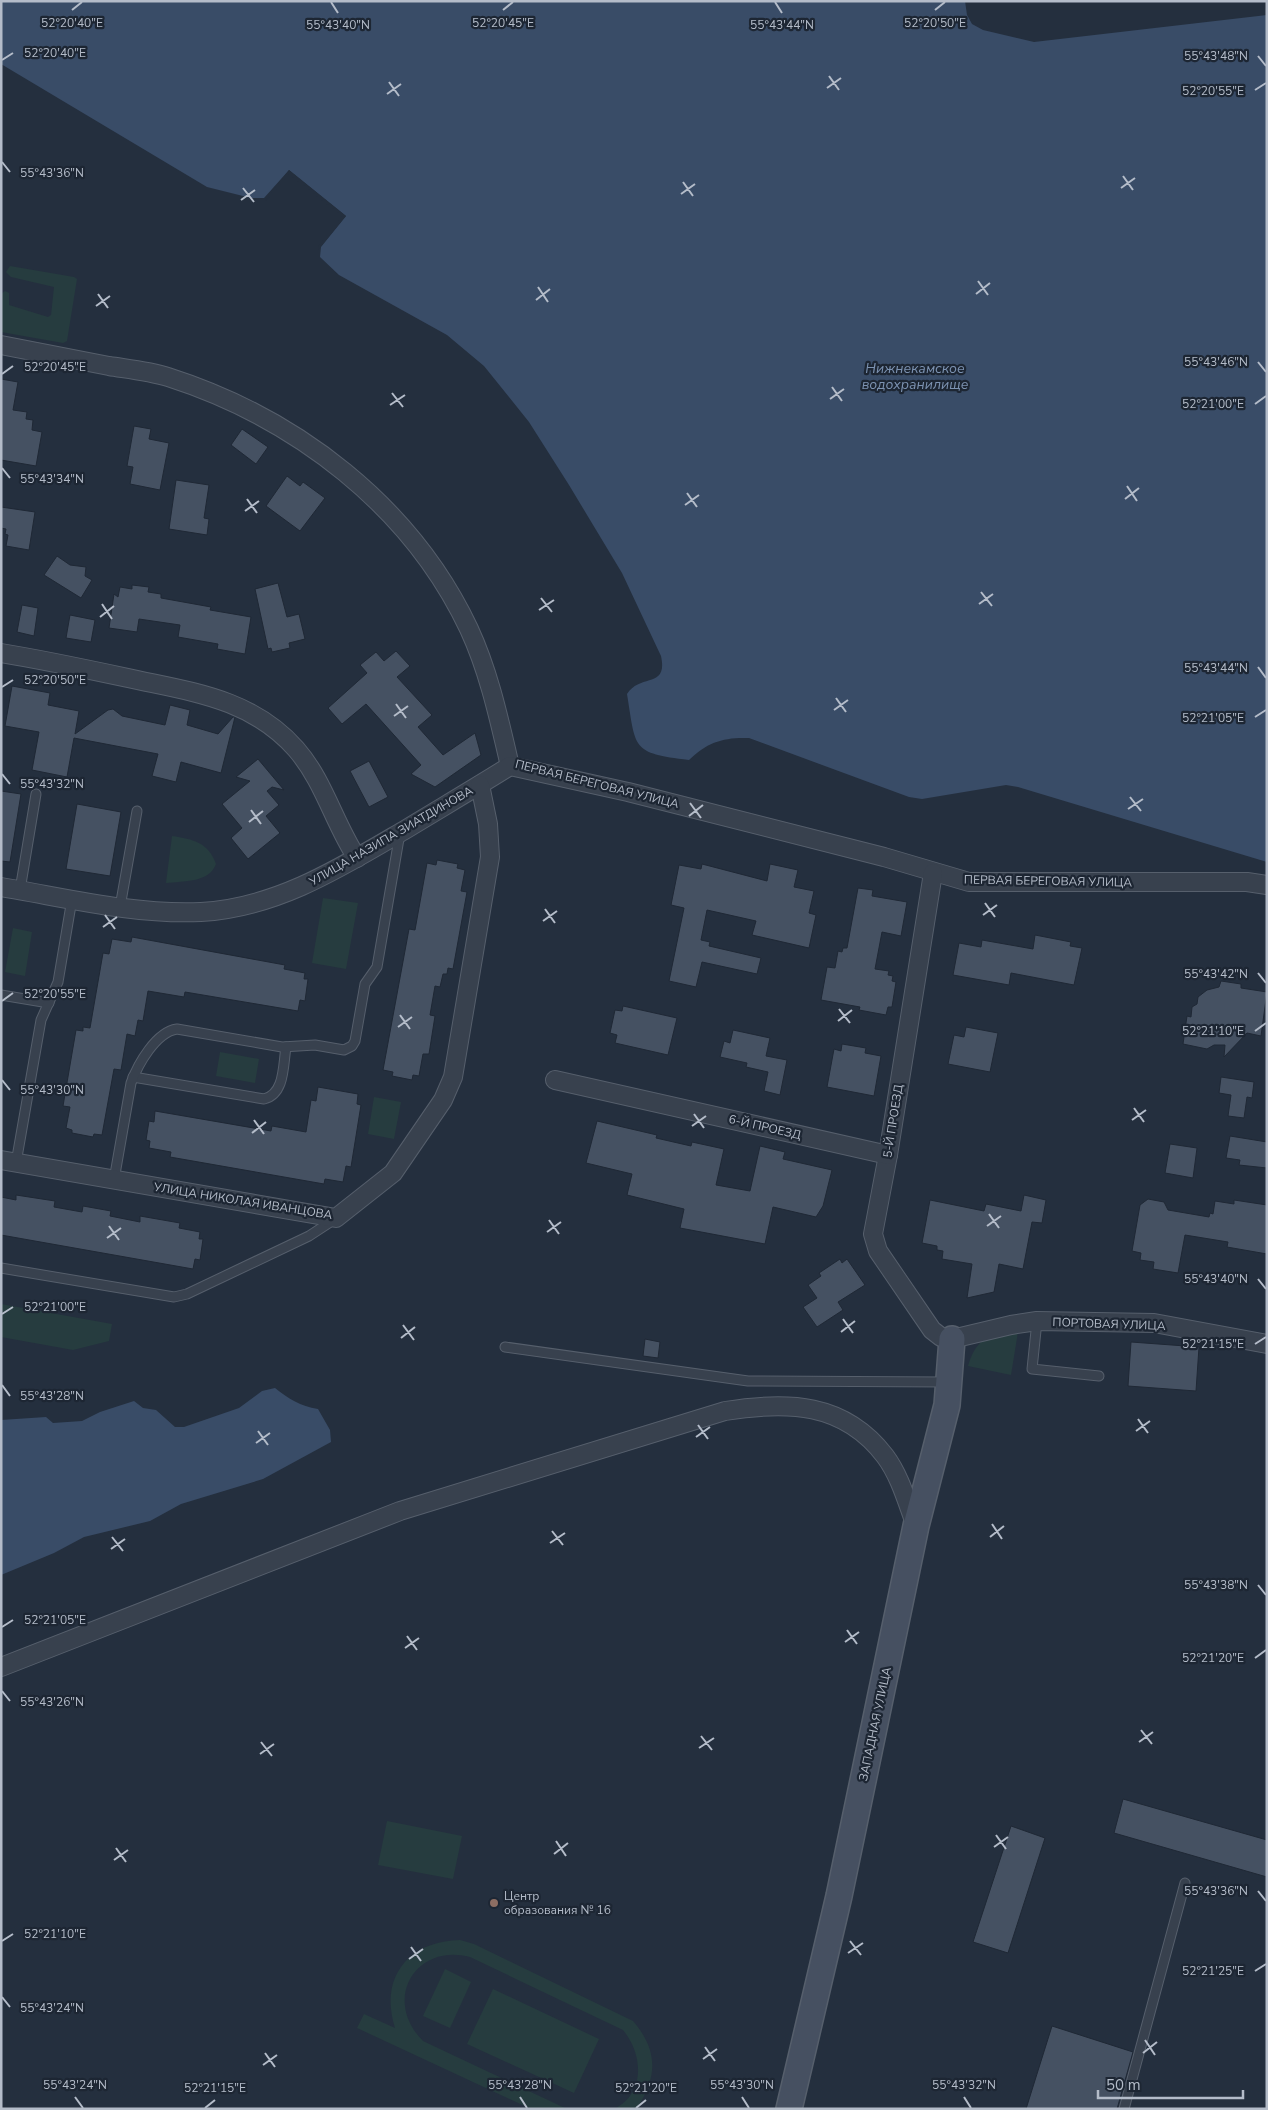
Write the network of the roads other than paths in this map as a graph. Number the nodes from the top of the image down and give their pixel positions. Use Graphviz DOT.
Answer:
graph roads {
  1 [pos="1,346"];
  2 [pos="1,653"];
  3 [pos="510,766"];
  4 [pos="480,785"];
  5 [pos="36,794"];
  6 [pos="137,811"];
  7 [pos="400,832"];
  8 [pos="357,858"];
  9 [pos="933,873"];
  10 [pos="1267,885"];
  11 [pos="1,887"];
  12 [pos="20,890"];
  13 [pos="72,899"];
  14 [pos="120,907"];
  15 [pos="1,995"];
  16 [pos="49,1003"];
  17 [pos="286,1047"];
  18 [pos="133,1076"];
  19 [pos="555,1080"];
  20 [pos="888,1155"];
  21 [pos="9,1161"];
  22 [pos="114,1180"];
  23 [pos="336,1218"];
  24 [pos="1,1268"];
  25 [pos="1037,1321"];
  26 [pos="952,1339"];
  27 [pos="1267,1344"];
  28 [pos="505,1347"];
  29 [pos="1099,1376"];
  30 [pos="950,1382"];
  31 [pos="916,1526"];
  32 [pos="1,1667"];
  33 [pos="1185,1883"];
  34 [pos="789,2109"];
  35 [pos="1124,2109"];
  1 -- 3 [label="street, ПЕРВАЯ БЕРЕГОВАЯ УЛИЦА"];
  2 -- 8 [label="street"];
  3 -- 4 [label="street, УЛИЦА НАЗИПА ЗИАТДИНОВА"];
  3 -- 9 [label="street, ПЕРВАЯ БЕРЕГОВАЯ УЛИЦА"];
  4 -- 7 [label="street, УЛИЦА НАЗИПА ЗИАТДИНОВА"];
  4 -- 23 [label="street, УЛИЦА НИКОЛАЯ ИВАНЦОВА"];
  5 -- 12 [label="lane"];
  6 -- 14 [label="lane"];
  7 -- 8 [label="street, УЛИЦА НАЗИПА ЗИАТДИНОВА"];
  7 -- 17 [label="lane"];
  8 -- 14 [label="street, УЛИЦА НАЗИПА ЗИАТДИНОВА"];
  9 -- 10 [label="street, ПЕРВАЯ БЕРЕГОВАЯ УЛИЦА"];
  9 -- 20 [label="street, 5-Й ПРОЕЗД"];
  11 -- 12 [label="street, УЛИЦА НАЗИПА ЗИАТДИНОВА"];
  12 -- 13 [label="street, УЛИЦА НАЗИПА ЗИАТДИНОВА"];
  13 -- 14 [label="street, УЛИЦА НАЗИПА ЗИАТДИНОВА"];
  13 -- 16 [label="lane"];
  15 -- 16 [label="lane"];
  16 -- 21 [label="lane"];
  17 -- 18 [label="lane"];
  17 -- 18 [label="lane"];
  18 -- 22 [label="lane"];
  19 -- 20 [label="street, 6-Й ПРОЕЗД"];
  20 -- 26 [label="street, 5-Й ПРОЕЗД"];
  21 -- 22 [label="street, УЛИЦА НИКОЛАЯ ИВАНЦОВА"];
  22 -- 23 [label="street, УЛИЦА НИКОЛАЯ ИВАНЦОВА"];
  23 -- 24 [label="lane"];
  25 -- 26 [label="street, ПОРТОВАЯ УЛИЦА"];
  25 -- 27 [label="street, ПОРТОВАЯ УЛИЦА"];
  25 -- 29 [label="lane"];
  26 -- 30 [label="street, ЗАПАДНАЯ УЛИЦА"];
  28 -- 30 [label="lane"];
  30 -- 31 [label="street, ЗАПАДНАЯ УЛИЦА"];
  31 -- 32 [label="street"];
  31 -- 34 [label="street, ЗАПАДНАЯ УЛИЦА"];
  33 -- 35 [label="lane"];
}
